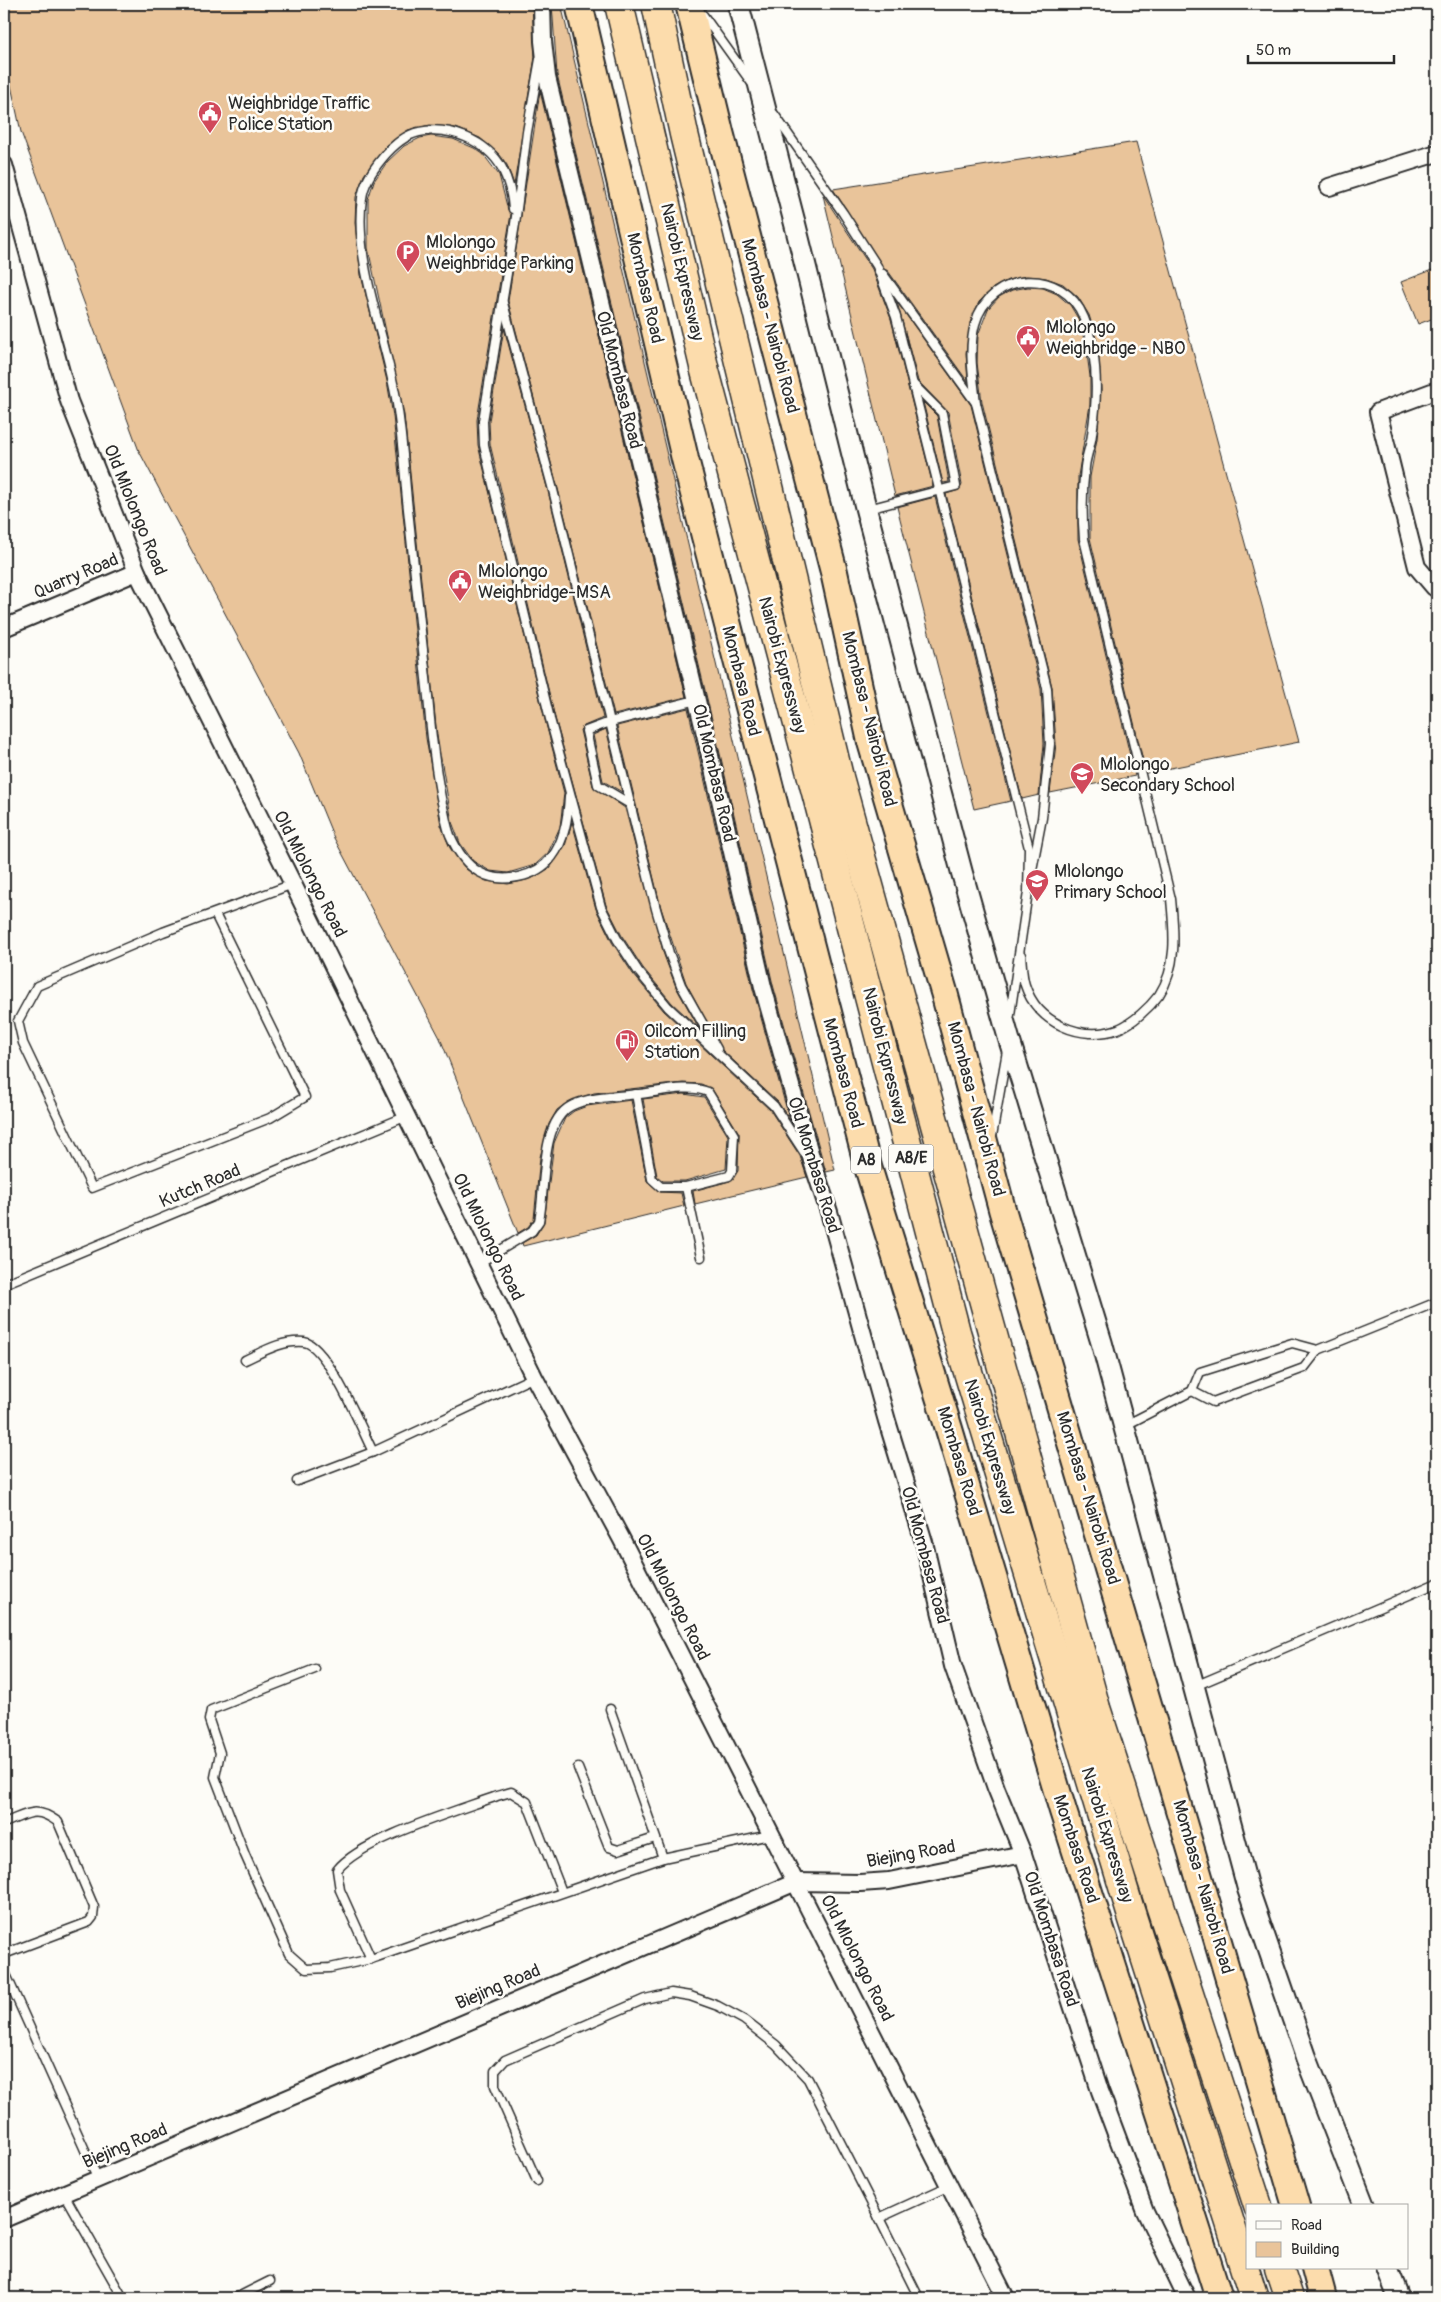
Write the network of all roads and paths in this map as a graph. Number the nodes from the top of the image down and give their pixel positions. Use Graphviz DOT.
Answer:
graph roads {
  1 [pos="542,4"];
  2 [pos="579,4"];
  3 [pos="619,4"];
  4 [pos="656,4"];
  5 [pos="689,4"];
  6 [pos="698,4"];
  7 [pos="738,4"];
  8 [pos="543,41"];
  9 [pos="761,96"];
  10 [pos="1437,153"];
  11 [pos="4,165"];
  12 [pos="1329,187"];
  13 [pos="515,224"];
  14 [pos="877,266"];
  15 [pos="502,299"];
  16 [pos="913,384"];
  17 [pos="1437,390"];
  18 [pos="976,403"];
  19 [pos="940,490"];
  20 [pos="866,509"];
  21 [pos="137,572"];
  22 [pos="1437,588"];
  23 [pos="4,628"];
  24 [pos="696,700"];
  25 [pos="610,722"];
  26 [pos="569,788"];
  27 [pos="630,804"];
  28 [pos="293,884"];
  29 [pos="1028,892"];
  30 [pos="215,914"];
  31 [pos="1020,943"];
  32 [pos="1009,1039"];
  33 [pos="722,1057"];
  34 [pos="636,1094"];
  35 [pos="408,1116"];
  36 [pos="812,1164"];
  37 [pos="686,1187"];
  38 [pos="1002,1209"];
  39 [pos="701,1258"];
  40 [pos="479,1263"];
  41 [pos="4,1284"];
  42 [pos="1437,1302"];
  43 [pos="1318,1350"];
  44 [pos="245,1360"];
  45 [pos="534,1377"];
  46 [pos="1192,1391"];
  47 [pos="1123,1426"];
  48 [pos="373,1452"];
  49 [pos="297,1481"];
  50 [pos="1437,1582"];
  51 [pos="315,1668"];
  52 [pos="1195,1686"];
  53 [pos="610,1709"];
  54 [pos="578,1768"];
  55 [pos="4,1823"];
  56 [pos="770,1835"];
  57 [pos="655,1838"];
  58 [pos="1023,1854"];
  59 [pos="663,1858"];
  60 [pos="796,1882"];
  61 [pos="562,1892"];
  62 [pos="4,1954"];
  63 [pos="371,1959"];
  64 [pos="4,1970"];
  65 [pos="98,2179"];
  66 [pos="537,2181"];
  67 [pos="949,2186"];
  68 [pos="64,2194"];
  69 [pos="1257,2204"];
  70 [pos="1295,2204"];
  71 [pos="1363,2204"];
  72 [pos="880,2218"];
  73 [pos="4,2219"];
  74 [pos="1280,2270"];
  75 [pos="1315,2270"];
  76 [pos="1388,2270"];
  77 [pos="270,2281"];
  78 [pos="123,2298"];
  79 [pos="236,2298"];
  80 [pos="919,2298"];
  81 [pos="1006,2298"];
  82 [pos="1187,2298"];
  83 [pos="1219,2298"];
  84 [pos="1254,2298"];
  85 [pos="1288,2298"];
  86 [pos="1324,2298"];
  87 [pos="1399,2298"];
  1 -- 8 [label="street, Old Mombasa Road"];
  2 -- 83 [label="highway, Mombasa Road / A8"];
  3 -- 84 [label="highway, Nairobi Expressway / A8/E"];
  4 -- 69 [label="highway, Nairobi Expressway / A8/E"];
  5 -- 38 [label="highway, Mombasa - Nairobi Road"];
  6 -- 9 [label="lane"];
  7 -- 9 [label="street"];
  8 -- 13 [label="lane"];
  8 -- 24 [label="street, Old Mombasa Road"];
  9 -- 14 [label="lane"];
  9 -- 20 [label="street"];
  10 -- 12 [label="street"];
  11 -- 21 [label="street, Old Mlolongo Road"];
  13 -- 15 [label="lane"];
  13 -- 26 [label="lane"];
  14 -- 16 [label="lane"];
  14 -- 18 [label="lane"];
  15 -- 25 [label="lane"];
  15 -- 26 [label="lane"];
  16 -- 19 [label="lane"];
  16 -- 19 [label="lane"];
  17 -- 22 [label="street"];
  18 -- 29 [label="lane"];
  18 -- 31 [label="lane"];
  19 -- 20 [label="lane"];
  19 -- 29 [label="lane"];
  20 -- 32 [label="street"];
  21 -- 23 [label="street, Quarry Road"];
  21 -- 28 [label="street, Old Mlolongo Road"];
  24 -- 25 [label="lane"];
  24 -- 36 [label="street, Old Mombasa Road"];
  25 -- 27 [label="lane"];
  25 -- 27 [label="lane"];
  26 -- 33 [label="lane"];
  27 -- 33 [label="lane"];
  28 -- 30 [label="lane"];
  28 -- 35 [label="street, Old Mlolongo Road"];
  29 -- 31 [label="lane"];
  30 -- 30 [label="lane"];
  31 -- 32 [label="lane"];
  32 -- 38 [label="lane"];
  32 -- 47 [label="street"];
  33 -- 36 [label="lane"];
  34 -- 37 [label="lane"];
  34 -- 37 [label="lane"];
  34 -- 40 [label="lane"];
  35 -- 40 [label="street, Old Mlolongo Road"];
  35 -- 41 [label="lane, Kutch Road"];
  36 -- 58 [label="street, Old Mombasa Road"];
  37 -- 39 [label="lane"];
  38 -- 70 [label="highway, Mombasa - Nairobi Road"];
  40 -- 45 [label="street, Old Mlolongo Road"];
  42 -- 43 [label="lane"];
  43 -- 46 [label="lane"];
  43 -- 46 [label="lane"];
  44 -- 48 [label="lane"];
  45 -- 48 [label="lane"];
  45 -- 56 [label="street, Old Mlolongo Road"];
  46 -- 47 [label="lane"];
  47 -- 52 [label="street"];
  48 -- 49 [label="lane"];
  50 -- 52 [label="lane"];
  51 -- 63 [label="lane"];
  52 -- 71 [label="street"];
  53 -- 57 [label="lane"];
  54 -- 57 [label="lane"];
  55 -- 62 [label="lane"];
  56 -- 59 [label="lane"];
  56 -- 60 [label="street, Old Mlolongo Road"];
  57 -- 59 [label="lane"];
  58 -- 60 [label="street, Biejing Road"];
  58 -- 82 [label="street, Old Mombasa Road"];
  59 -- 61 [label="lane"];
  60 -- 65 [label="street, Biejing Road"];
  60 -- 67 [label="street, Old Mlolongo Road"];
  61 -- 63 [label="lane"];
  61 -- 63 [label="lane"];
  64 -- 65 [label="lane"];
  65 -- 68 [label="street, Biejing Road"];
  66 -- 72 [label="lane"];
  67 -- 72 [label="lane"];
  67 -- 81 [label="street, Old Mlolongo Road"];
  68 -- 73 [label="street, Biejing Road"];
  68 -- 78 [label="lane"];
  72 -- 80 [label="lane"];
  74 -- 85 [label="highway"];
  75 -- 86 [label="highway"];
  76 -- 87 [label="street"];
  77 -- 79 [label="lane"];
}
